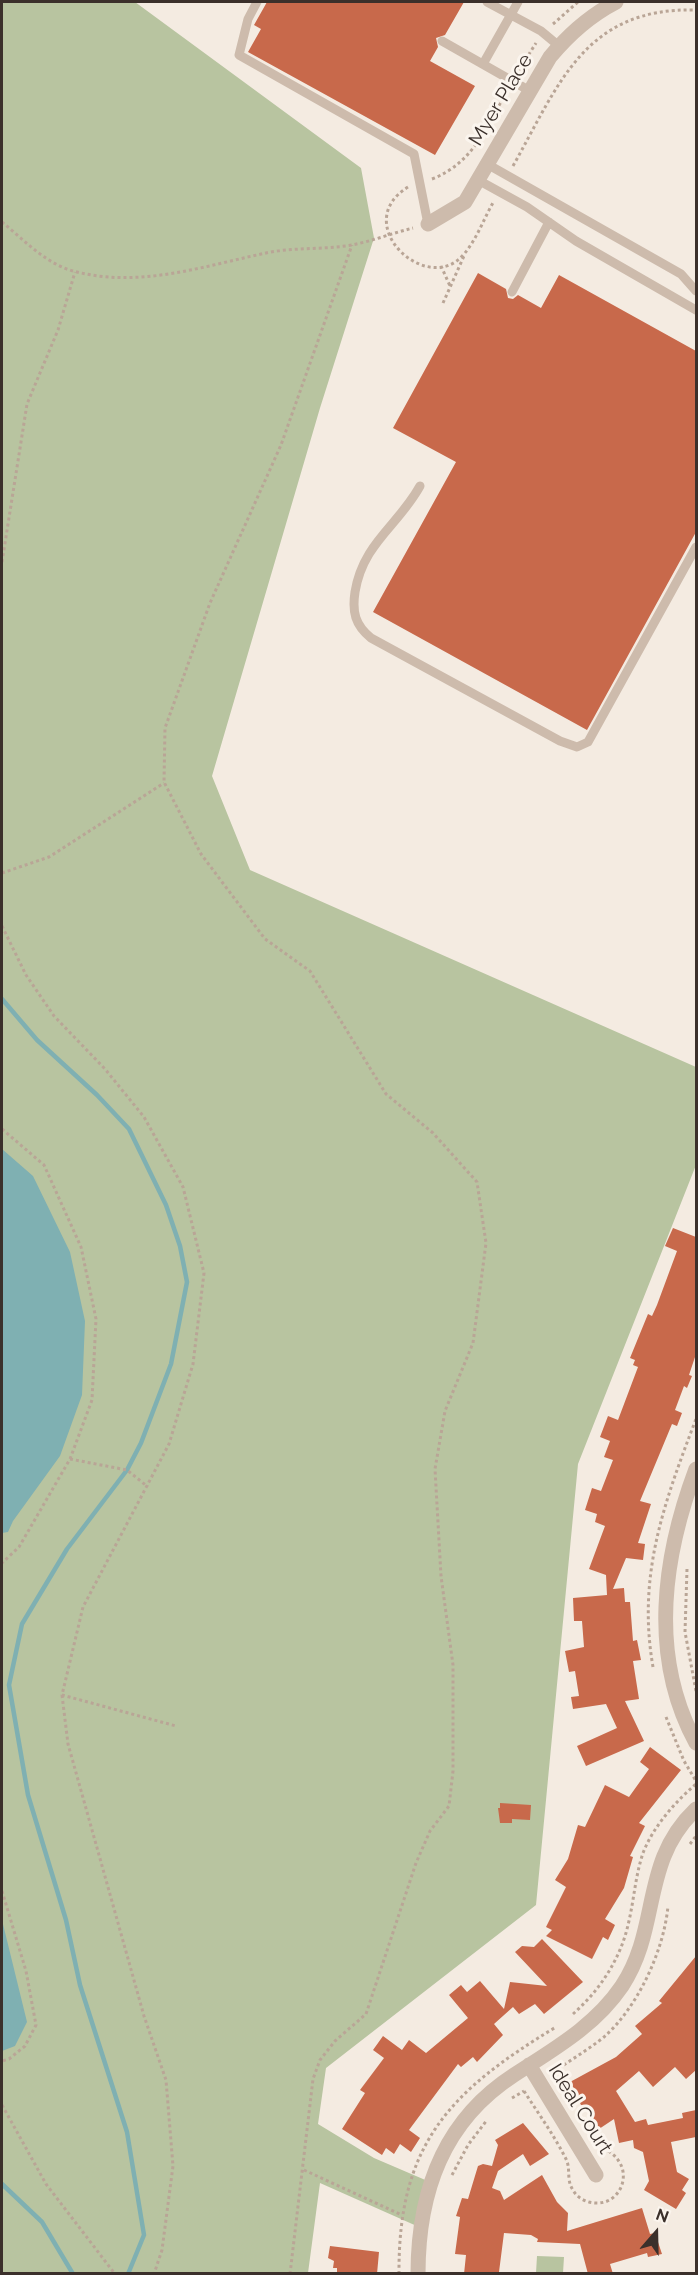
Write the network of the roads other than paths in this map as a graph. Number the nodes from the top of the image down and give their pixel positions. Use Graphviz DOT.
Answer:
graph roads {
  1 [pos="257,2"];
  2 [pos="487,2"];
  3 [pos="518,2"];
  4 [pos="616,2"];
  5 [pos="511,15"];
  6 [pos="442,41"];
  7 [pos="559,46"];
  8 [pos="483,64"];
  9 [pos="530,91"];
  10 [pos="487,164"];
  11 [pos="478,180"];
  12 [pos="549,222"];
  13 [pos="428,224"];
  14 [pos="696,291"];
  15 [pos="512,292"];
  16 [pos="696,310"];
  17 [pos="420,486"];
  18 [pos="696,547"];
  19 [pos="695,1478"];
  20 [pos="696,1743"];
  21 [pos="696,1809"];
  22 [pos="529,2065"];
  23 [pos="596,2175"];
  24 [pos="418,2274"];
  1 -- 13 [label="lane"];
  2 -- 5 [label="lane"];
  3 -- 5 [label="lane"];
  4 -- 7 [label="street, Myer Place"];
  5 -- 7 [label="lane"];
  5 -- 8 [label="lane"];
  6 -- 8 [label="lane"];
  7 -- 9 [label="street, Myer Place"];
  8 -- 9 [label="lane"];
  9 -- 10 [label="street, Myer Place"];
  10 -- 11 [label="street, Myer Place"];
  10 -- 14 [label="lane"];
  11 -- 12 [label="lane"];
  11 -- 13 [label="street, Myer Place"];
  12 -- 15 [label="lane"];
  12 -- 16 [label="lane"];
  17 -- 18 [label="lane"];
  19 -- 20 [label="street"];
  21 -- 22 [label="street"];
  22 -- 23 [label="street, Ideal Court"];
  22 -- 24 [label="street"];
}
